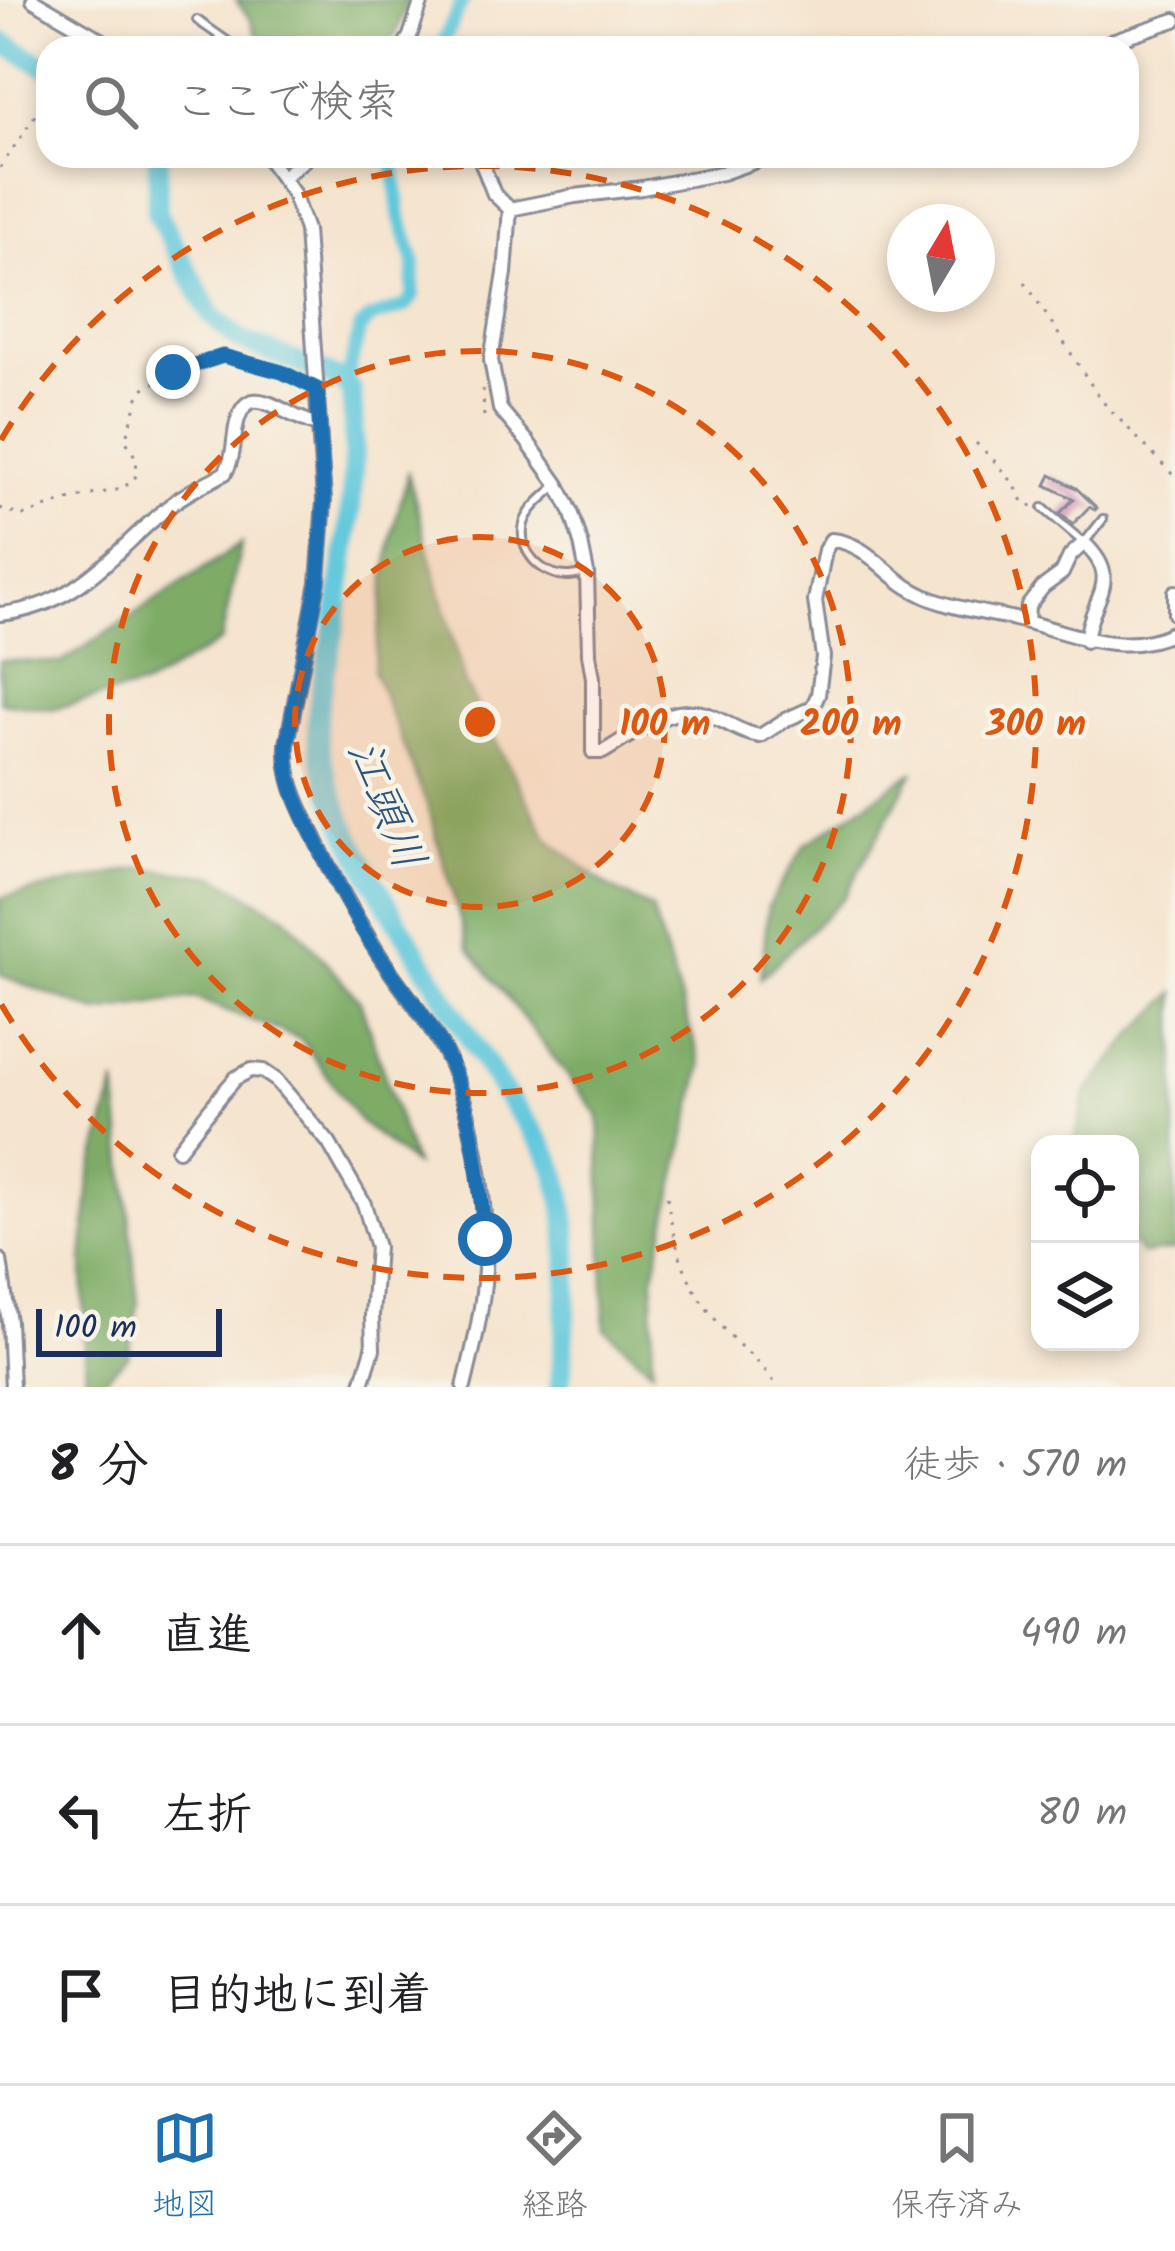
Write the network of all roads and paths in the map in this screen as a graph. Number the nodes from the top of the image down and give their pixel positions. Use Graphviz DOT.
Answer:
graph roads {
  1 [pos="33,0"];
  2 [pos="422,0"];
  3 [pos="197,20"];
  4 [pos="1175,20"];
  5 [pos="94,36"];
  6 [pos="220,36"];
  7 [pos="410,36"];
  8 [pos="1126,36"];
  9 [pos="36,114"];
  10 [pos="0,168"];
  11 [pos="276,168"];
  12 [pos="294,168"];
  13 [pos="483,168"];
  14 [pos="736,168"];
  15 [pos="283,177"];
  16 [pos="510,209"];
  17 [pos="1025,283"];
  18 [pos="317,386"];
  19 [pos="319,426"];
  20 [pos="976,443"];
  21 [pos="1175,477"];
  22 [pos="558,485"];
  23 [pos="0,508"];
  24 [pos="1043,508"];
  25 [pos="1103,519"];
  26 [pos="1084,543"];
  27 [pos="587,573"];
  28 [pos="1175,592"];
  29 [pos="0,614"];
  30 [pos="1175,614"];
  31 [pos="1027,622"];
  32 [pos="1175,632"];
  33 [pos="1086,641"];
  34 [pos="178,1150"];
  35 [pos="667,1197"];
  36 [pos="0,1260"];
  37 [pos="466,1381"];
  38 [pos="12,1387"];
  39 [pos="361,1387"];
  40 [pos="454,1387"];
  41 [pos="777,1387"];
  1 -- 5 [label="street"];
  2 -- 7 [label="street"];
  3 -- 6 [label="lane"];
  4 -- 8 [label="street"];
  9 -- 10 [label="path"];
  11 -- 15 [label="street"];
  12 -- 15 [label="street"];
  13 -- 16 [label="street"];
  14 -- 16 [label="street"];
  15 -- 18 [label="street"];
  16 -- 22 [label="street"];
  17 -- 21 [label="path"];
  18 -- 19 [label="street"];
  18 -- 23 [label="path"];
  19 -- 29 [label="street"];
  19 -- 37 [label="street"];
  20 -- 24 [label="path"];
  22 -- 27 [label="street"];
  22 -- 27 [label="lane"];
  24 -- 26 [label="lane"];
  25 -- 26 [label="lane"];
  26 -- 31 [label="street"];
  26 -- 33 [label="street"];
  27 -- 31 [label="street"];
  28 -- 30 [label="street"];
  31 -- 33 [label="street"];
  32 -- 33 [label="street"];
  34 -- 39 [label="street"];
  35 -- 41 [label="path"];
  36 -- 38 [label="street"];
  37 -- 40 [label="street"];
}
